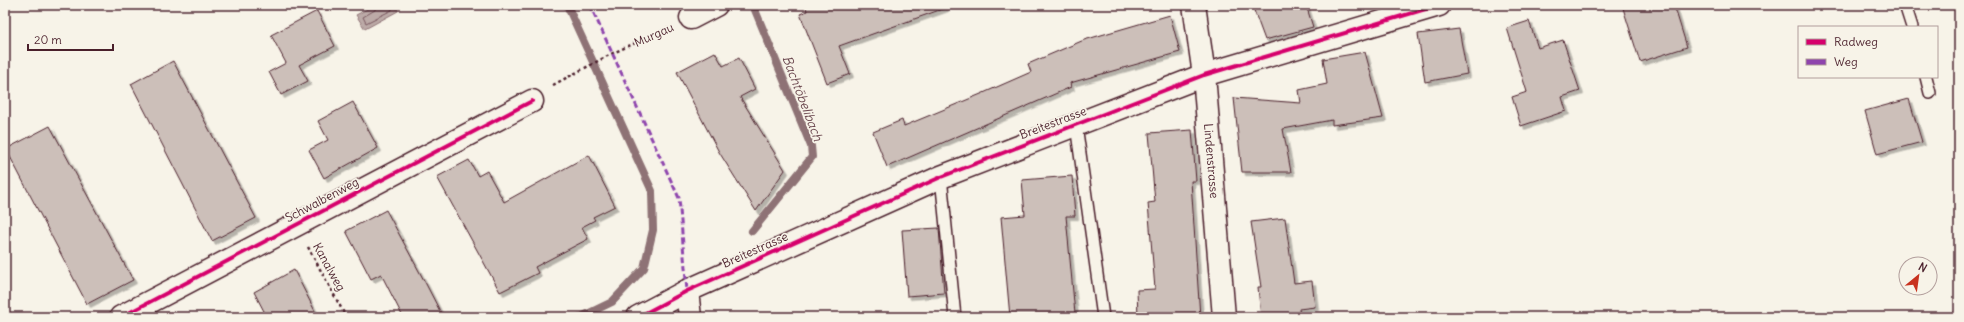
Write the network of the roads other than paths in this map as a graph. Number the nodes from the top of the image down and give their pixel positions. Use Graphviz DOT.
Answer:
graph roads {
  1 [pos="716,5"];
  2 [pos="1194,5"];
  3 [pos="1439,5"];
  4 [pos="1905,5"];
  5 [pos="691,18"];
  6 [pos="1912,26"];
  7 [pos="1204,75"];
  8 [pos="1926,78"];
  9 [pos="1930,93"];
  10 [pos="532,101"];
  11 [pos="1076,125"];
  12 [pos="941,177"];
  13 [pos="686,291"];
  14 [pos="122,317"];
  15 [pos="638,317"];
  16 [pos="690,317"];
  17 [pos="954,317"];
  18 [pos="1104,317"];
  19 [pos="1224,317"];
  1 -- 5 [label="street"];
  2 -- 7 [label="street, Lindenstrasse"];
  3 -- 7 [label="street, Breitestrasse"];
  4 -- 6 [label="lane"];
  7 -- 11 [label="street, Breitestrasse"];
  7 -- 19 [label="street, Lindenstrasse"];
  8 -- 9 [label="lane"];
  10 -- 14 [label="street, Schwalbenweg"];
  11 -- 12 [label="street, Breitestrasse"];
  11 -- 18 [label="lane"];
  12 -- 13 [label="street, Breitestrasse"];
  12 -- 17 [label="lane"];
  13 -- 15 [label="street, Breitestrasse"];
  13 -- 16 [label="street"];
}
